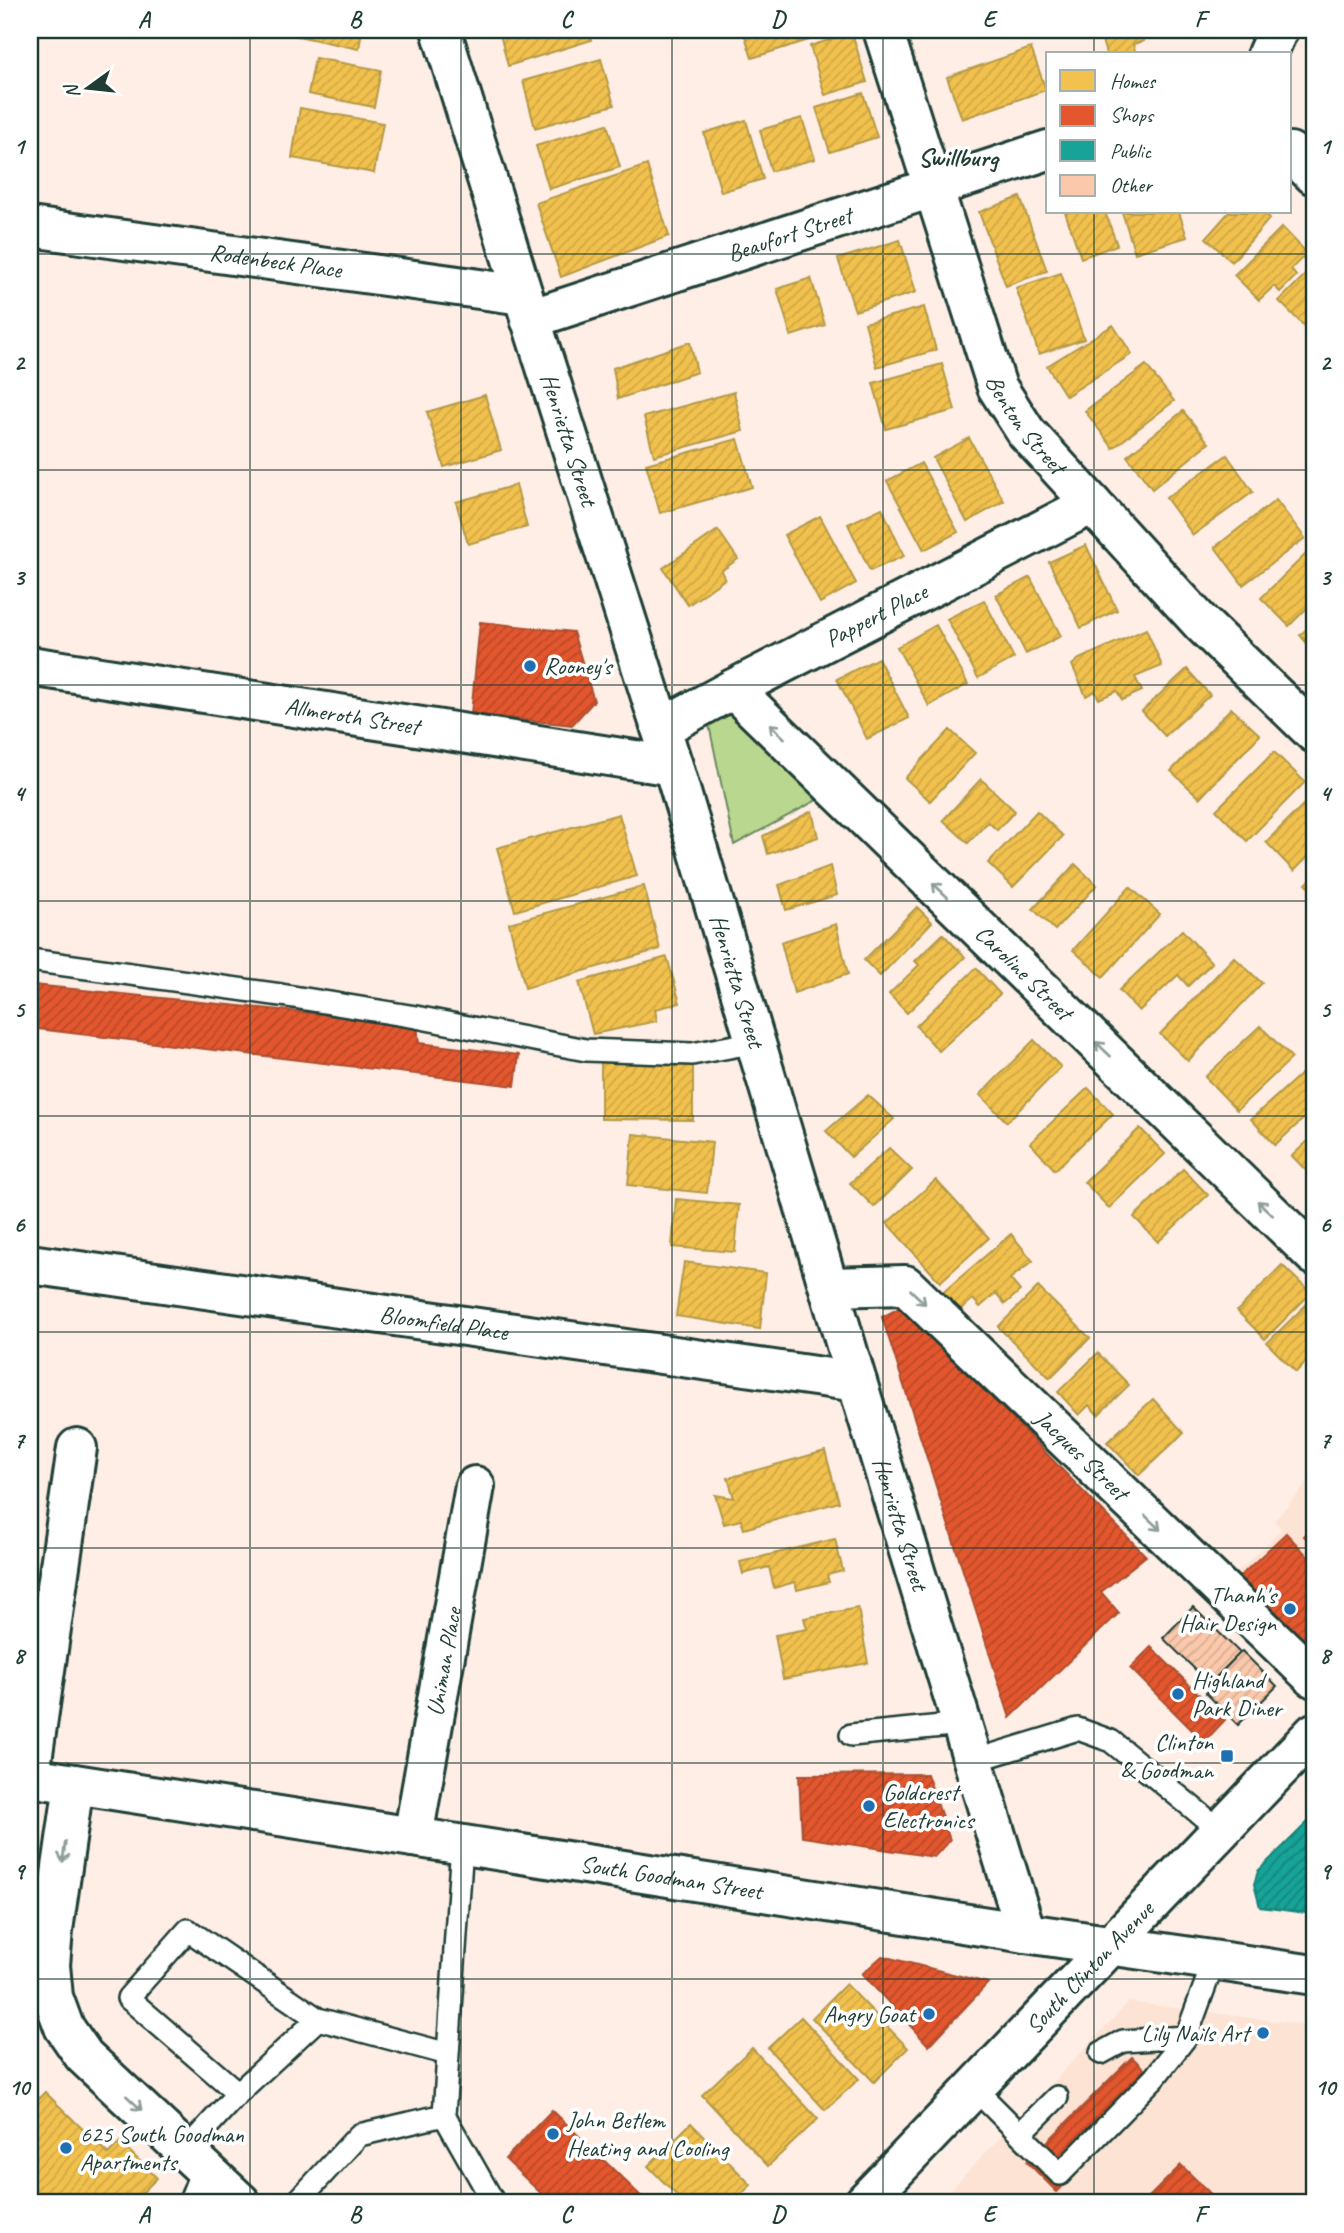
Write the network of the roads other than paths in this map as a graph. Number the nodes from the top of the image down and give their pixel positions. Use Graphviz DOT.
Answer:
graph roads {
  1 [pos="441,30"];
  2 [pos="883,30"];
  3 [pos="1278,30"];
  4 [pos="1268,52"];
  5 [pos="1046,151"];
  6 [pos="1292,154"];
  7 [pos="1314,175"];
  8 [pos="932,188"];
  9 [pos="30,227"];
  10 [pos="526,307"];
  11 [pos="1092,504"];
  12 [pos="30,666"];
  13 [pos="733,689"];
  14 [pos="661,728"];
  15 [pos="1314,733"];
  16 [pos="673,766"];
  17 [pos="30,960"];
  18 [pos="756,1042"];
  19 [pos="1314,1255"];
  20 [pos="30,1264"];
  21 [pos="830,1287"];
  22 [pos="857,1382"];
  23 [pos="77,1448"];
  24 [pos="475,1486"];
  25 [pos="1314,1678"];
  26 [pos="962,1724"];
  27 [pos="1314,1734"];
  28 [pos="851,1735"];
  29 [pos="973,1761"];
  30 [pos="30,1776"];
  31 [pos="74,1784"];
  32 [pos="1221,1831"];
  33 [pos="413,1837"];
  34 [pos="463,1844"];
  35 [pos="1026,1933"];
  36 [pos="1111,1946"];
  37 [pos="1213,1961"];
  38 [pos="1314,1975"];
  39 [pos="318,2019"];
  40 [pos="1186,2037"];
  41 [pos="1101,2053"];
  42 [pos="448,2054"];
  43 [pos="975,2089"];
  44 [pos="238,2093"];
  45 [pos="1057,2096"];
  46 [pos="444,2115"];
  47 [pos="1020,2134"];
  48 [pos="194,2159"];
  49 [pos="189,2203"];
  50 [pos="241,2203"];
  51 [pos="296,2203"];
  52 [pos="494,2203"];
  53 [pos="864,2203"];
  1 -- 10 [label="street, Henrietta Street"];
  2 -- 8 [label="street, Benton Street"];
  3 -- 4 [label="street"];
  5 -- 8 [label="street, Beaufort Street"];
  6 -- 7 [label="street"];
  8 -- 10 [label="street, Beaufort Street"];
  8 -- 11 [label="street, Benton Street"];
  9 -- 10 [label="street, Rodenbeck Place"];
  10 -- 14 [label="street, Henrietta Street"];
  11 -- 13 [label="street, Pappert Place"];
  11 -- 15 [label="street, Benton Street"];
  12 -- 16 [label="street, Allmeroth Street"];
  13 -- 14 [label="street, Pappert Place"];
  19 -- 13 [label="street, Caroline Street, one-way"];
  14 -- 16 [label="street, Henrietta Street"];
  16 -- 18 [label="street, Henrietta Street"];
  17 -- 18 [label="lane"];
  18 -- 21 [label="street, Henrietta Street"];
  20 -- 22 [label="street, Bloomfield Place"];
  21 -- 22 [label="street, Henrietta Street"];
  21 -- 25 [label="street, Jacques Street, one-way"];
  22 -- 26 [label="street, Henrietta Street"];
  23 -- 30 [label="street"];
  24 -- 33 [label="street, Uniman Place"];
  26 -- 28 [label="lane"];
  26 -- 29 [label="street, Henrietta Street"];
  27 -- 32 [label="street, South Clinton Avenue"];
  29 -- 32 [label="lane"];
  29 -- 35 [label="street, Henrietta Street"];
  30 -- 31 [label="street, South Goodman Street"];
  31 -- 33 [label="street, South Goodman Street"];
  31 -- 48 [label="street, one-way"];
  32 -- 36 [label="street, South Clinton Avenue"];
  33 -- 34 [label="street, South Goodman Street"];
  34 -- 35 [label="street, South Goodman Street"];
  34 -- 42 [label="lane"];
  35 -- 36 [label="street, South Goodman Street"];
  36 -- 37 [label="street, South Goodman Street"];
  36 -- 43 [label="street, South Clinton Avenue"];
  37 -- 38 [label="street, South Goodman Street"];
  37 -- 40 [label="lane"];
  39 -- 42 [label="lane"];
  39 -- 44 [label="lane"];
  39 -- 44 [label="lane"];
  40 -- 41 [label="lane"];
  40 -- 47 [label="lane"];
  42 -- 46 [label="lane"];
  43 -- 47 [label="lane"];
  43 -- 53 [label="street, South Clinton Avenue"];
  44 -- 48 [label="lane"];
  45 -- 47 [label="lane"];
  46 -- 51 [label="lane"];
  46 -- 52 [label="lane"];
  48 -- 49 [label="lane"];
  48 -- 50 [label="street"];
}
